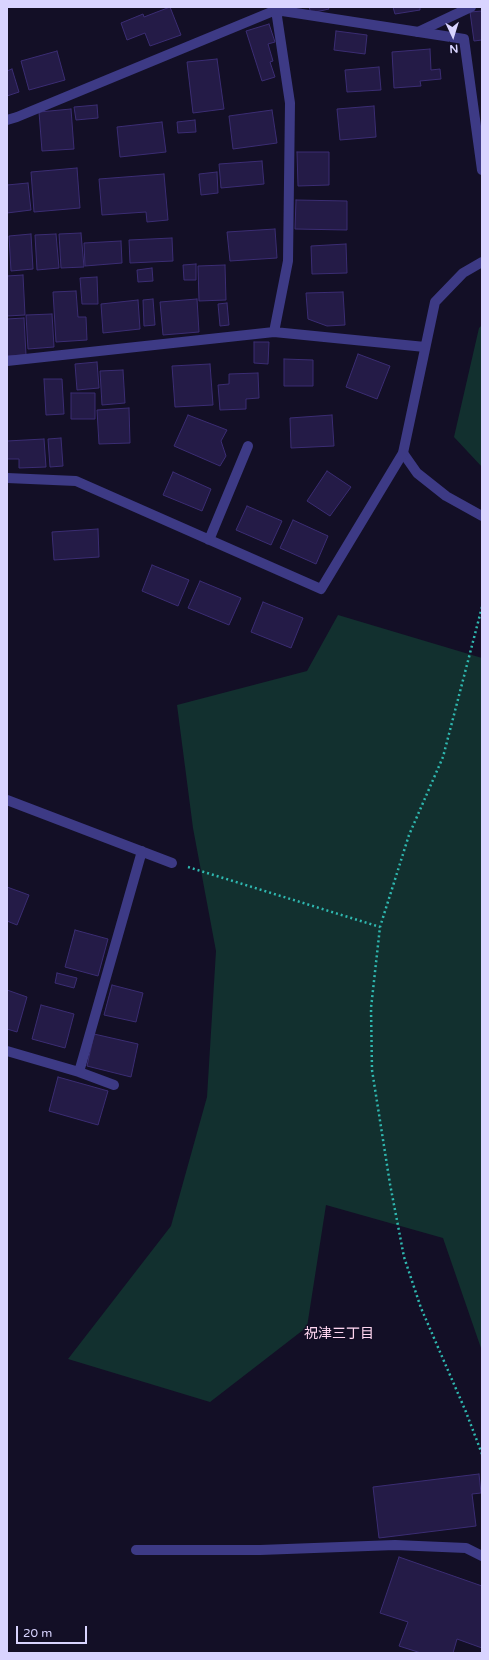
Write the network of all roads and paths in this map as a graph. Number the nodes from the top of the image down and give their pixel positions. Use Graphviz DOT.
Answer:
graph roads {
  1 [pos="472,7"];
  2 [pos="276,10"];
  3 [pos="418,32"];
  4 [pos="7,120"];
  5 [pos="482,170"];
  6 [pos="482,262"];
  7 [pos="274,332"];
  8 [pos="425,347"];
  9 [pos="7,361"];
  10 [pos="248,446"];
  11 [pos="402,453"];
  12 [pos="7,478"];
  13 [pos="482,516"];
  14 [pos="209,540"];
  15 [pos="482,607"];
  16 [pos="7,800"];
  17 [pos="142,851"];
  18 [pos="172,862"];
  19 [pos="380,927"];
  20 [pos="7,1051"];
  21 [pos="79,1072"];
  22 [pos="114,1085"];
  23 [pos="482,1454"];
  24 [pos="136,1550"];
  25 [pos="482,1556"];
  1 -- 3 [label="street"];
  2 -- 3 [label="street"];
  2 -- 4 [label="street"];
  2 -- 7 [label="street"];
  3 -- 5 [label="street"];
  6 -- 8 [label="street"];
  7 -- 8 [label="street"];
  7 -- 9 [label="street"];
  8 -- 11 [label="street"];
  10 -- 14 [label="street"];
  11 -- 13 [label="street"];
  11 -- 14 [label="street"];
  12 -- 14 [label="street"];
  15 -- 19 [label="path"];
  16 -- 17 [label="street"];
  17 -- 18 [label="street"];
  17 -- 21 [label="street"];
  18 -- 19 [label="path"];
  19 -- 23 [label="path"];
  20 -- 21 [label="street"];
  21 -- 22 [label="street"];
  24 -- 25 [label="street"];
}
